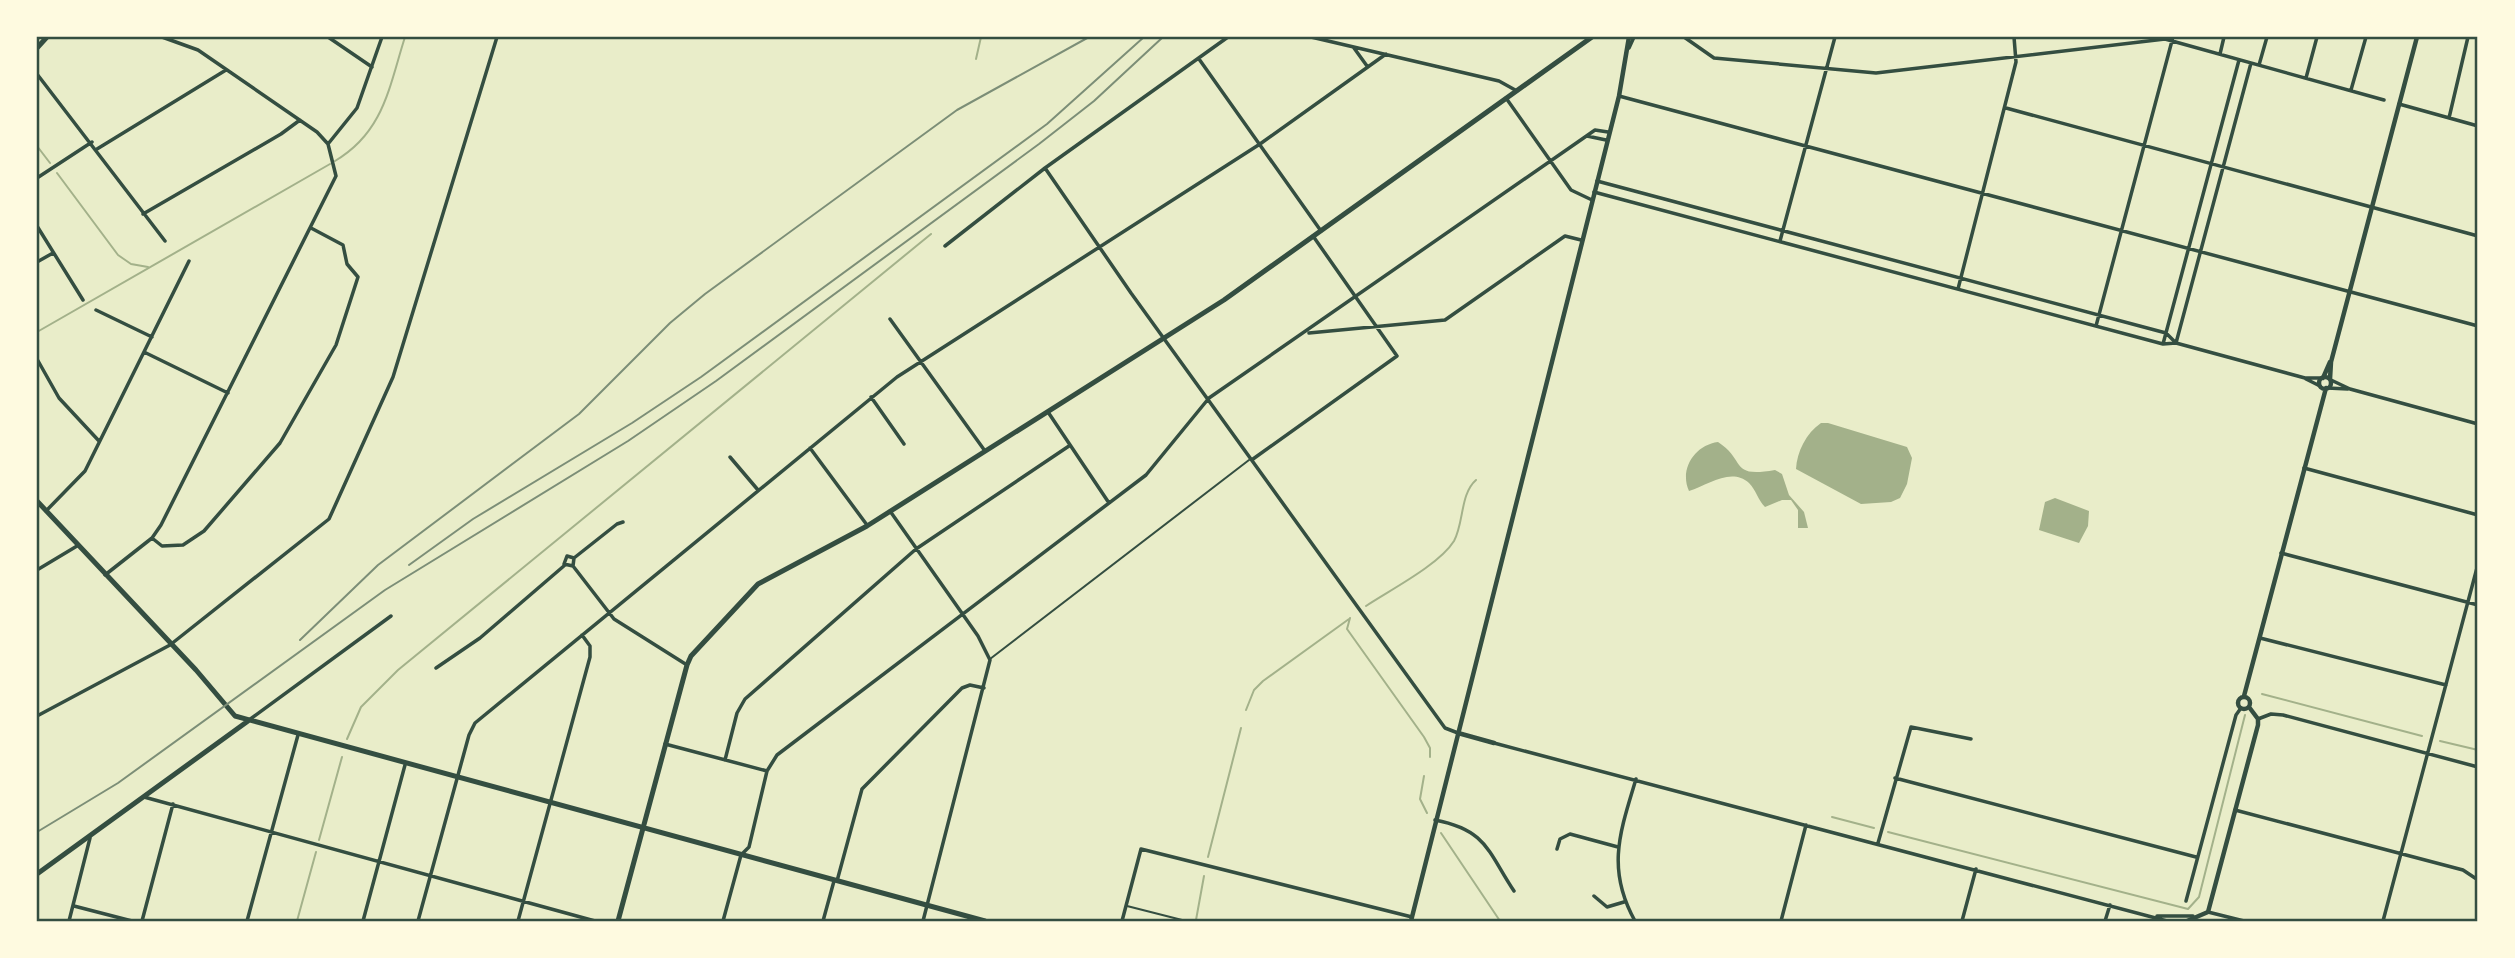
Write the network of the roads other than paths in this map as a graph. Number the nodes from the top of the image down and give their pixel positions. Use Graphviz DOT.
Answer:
graph roads {
  1 [pos="47,37"];
  2 [pos="162,37"];
  3 [pos="328,37"];
  4 [pos="382,37"];
  5 [pos="497,37"];
  6 [pos="1228,37"];
  7 [pos="1311,37"];
  8 [pos="1592,37"];
  9 [pos="1631,37"];
  10 [pos="1684,37"];
  11 [pos="1835,37"];
  12 [pos="2014,37"];
  13 [pos="2224,37"];
  14 [pos="2267,37"];
  15 [pos="2318,37"];
  16 [pos="2366,37"];
  17 [pos="2417,37"];
  18 [pos="2469,37"];
  19 [pos="2173,39"];
  20 [pos="1353,46"];
  21 [pos="37,48"];
  22 [pos="1386,54"];
  23 [pos="2220,54"];
  24 [pos="2016,57"];
  25 [pos="1199,59"];
  26 [pos="2239,60"];
  27 [pos="2251,63"];
  28 [pos="2259,65"];
  29 [pos="1367,66"];
  30 [pos="372,67"];
  31 [pos="226,69"];
  32 [pos="1826,70"];
  33 [pos="37,74"];
  34 [pos="2306,78"];
  35 [pos="2351,90"];
  36 [pos="1517,91"];
  37 [pos="1619,96"];
  38 [pos="1506,98"];
  39 [pos="2384,100"];
  40 [pos="2399,104"];
  41 [pos="2006,108"];
  42 [pos="2449,118"];
  43 [pos="300,120"];
  44 [pos="2478,126"];
  45 [pos="1608,132"];
  46 [pos="1585,137"];
  47 [pos="1606,140"];
  48 [pos="92,142"];
  49 [pos="328,144"];
  50 [pos="1260,144"];
  51 [pos="1806,146"];
  52 [pos="2145,146"];
  53 [pos="96,149"];
  54 [pos="1551,160"];
  55 [pos="2212,164"];
  56 [pos="2224,166"];
  57 [pos="1045,168"];
  58 [pos="37,178"];
  59 [pos="1597,181"];
  60 [pos="1594,192"];
  61 [pos="1983,192"];
  62 [pos="1592,200"];
  63 [pos="2372,206"];
  64 [pos="1711,212"];
  65 [pos="144,214"];
  66 [pos="1708,223"];
  67 [pos="37,226"];
  68 [pos="311,228"];
  69 [pos="2121,230"];
  70 [pos="1321,231"];
  71 [pos="1783,231"];
  72 [pos="1312,236"];
  73 [pos="2478,236"];
  74 [pos="1581,240"];
  75 [pos="165,241"];
  76 [pos="1780,242"];
  77 [pos="945,246"];
  78 [pos="1100,247"];
  79 [pos="2190,248"];
  80 [pos="2201,251"];
  81 [pos="53,253"];
  82 [pos="1872,253"];
  83 [pos="37,261"];
  84 [pos="189,261"];
  85 [pos="1870,264"];
  86 [pos="1961,277"];
  87 [pos="1958,289"];
  88 [pos="2350,291"];
  89 [pos="1356,297"];
  90 [pos="83,300"];
  91 [pos="96,310"];
  92 [pos="2099,315"];
  93 [pos="890,319"];
  94 [pos="2096,326"];
  95 [pos="2478,326"];
  96 [pos="1378,328"];
  97 [pos="1306,333"];
  98 [pos="2166,333"];
  99 [pos="152,337"];
  100 [pos="1165,338"];
  101 [pos="2176,343"];
  102 [pos="2164,344"];
  103 [pos="144,352"];
  104 [pos="37,359"];
  105 [pos="921,361"];
  106 [pos="2331,362"];
  107 [pos="2305,377"];
  108 [pos="2322,378"];
  109 [pos="2330,380"];
  110 [pos="2323,387"];
  111 [pos="2350,389"];
  112 [pos="228,393"];
  113 [pos="871,397"];
  114 [pos="1209,398"];
  115 [pos="1048,412"];
  116 [pos="2478,424"];
  117 [pos="99,441"];
  118 [pos="904,444"];
  119 [pos="1069,446"];
  120 [pos="810,448"];
  121 [pos="985,451"];
  122 [pos="730,457"];
  123 [pos="1253,459"];
  124 [pos="2303,468"];
  125 [pos="758,490"];
  126 [pos="37,501"];
  127 [pos="1110,503"];
  128 [pos="46,511"];
  129 [pos="890,511"];
  130 [pos="2478,514"];
  131 [pos="623,522"];
  132 [pos="867,526"];
  133 [pos="152,538"];
  134 [pos="77,546"];
  135 [pos="916,549"];
  136 [pos="2280,553"];
  137 [pos="574,558"];
  138 [pos="2478,564"];
  139 [pos="565,565"];
  140 [pos="573,566"];
  141 [pos="37,570"];
  142 [pos="105,575"];
  143 [pos="2468,603"];
  144 [pos="2478,605"];
  145 [pos="609,613"];
  146 [pos="962,614"];
  147 [pos="391,616"];
  148 [pos="582,635"];
  149 [pos="2258,637"];
  150 [pos="170,645"];
  151 [pos="989,660"];
  152 [pos="687,665"];
  153 [pos="436,668"];
  154 [pos="2446,685"];
  155 [pos="984,688"];
  156 [pos="2244,696"];
  157 [pos="2249,707"];
  158 [pos="2241,708"];
  159 [pos="37,716"];
  160 [pos="2258,719"];
  161 [pos="248,721"];
  162 [pos="1458,733"];
  163 [pos="298,735"];
  164 [pos="1971,739"];
  165 [pos="1494,743"];
  166 [pos="665,744"];
  167 [pos="2428,754"];
  168 [pos="725,760"];
  169 [pos="405,765"];
  170 [pos="2478,767"];
  171 [pos="767,771"];
  172 [pos="457,778"];
  173 [pos="1895,778"];
  174 [pos="1636,779"];
  175 [pos="142,796"];
  176 [pos="551,803"];
  177 [pos="173,804"];
  178 [pos="2234,810"];
  179 [pos="1436,820"];
  180 [pos="1806,825"];
  181 [pos="643,829"];
  182 [pos="273,831"];
  183 [pos="90,836"];
  184 [pos="1878,843"];
  185 [pos="1618,847"];
  186 [pos="1558,849"];
  187 [pos="741,855"];
  188 [pos="2401,855"];
  189 [pos="2196,857"];
  190 [pos="379,863"];
  191 [pos="1976,869"];
  192 [pos="37,874"];
  193 [pos="430,876"];
  194 [pos="2477,877"];
  195 [pos="835,881"];
  196 [pos="1514,891"];
  197 [pos="1594,896"];
  198 [pos="524,901"];
  199 [pos="2186,901"];
  200 [pos="1625,902"];
  201 [pos="2110,905"];
  202 [pos="74,906"];
  203 [pos="928,906"];
  204 [pos="1126,906"];
  205 [pos="2208,912"];
  206 [pos="2193,916"];
  207 [pos="1412,919"];
  208 [pos="2157,919"];
  209 [pos="69,921"];
  210 [pos="132,921"];
  211 [pos="142,921"];
  212 [pos="247,921"];
  213 [pos="363,921"];
  214 [pos="418,921"];
  215 [pos="518,921"];
  216 [pos="595,921"];
  217 [pos="618,921"];
  218 [pos="723,921"];
  219 [pos="823,921"];
  220 [pos="923,921"];
  221 [pos="985,921"];
  222 [pos="1122,921"];
  223 [pos="1186,921"];
  224 [pos="1635,921"];
  225 [pos="1781,921"];
  226 [pos="1962,921"];
  227 [pos="2105,921"];
  228 [pos="2167,921"];
  229 [pos="2187,921"];
  230 [pos="2244,921"];
  231 [pos="2384,921"];
  1 -- 21 [label="main road"];
  2 -- 31 [label="street"];
  3 -- 30 [label="street"];
  4 -- 30 [label="street"];
  5 -- 150 [label="street"];
  6 -- 25 [label="street"];
  7 -- 20 [label="street"];
  8 -- 36 [label="main road"];
  9 -- 37 [label="street"];
  10 -- 32 [label="street"];
  11 -- 32 [label="street"];
  12 -- 24 [label="street"];
  13 -- 23 [label="street"];
  14 -- 28 [label="street"];
  15 -- 34 [label="street"];
  16 -- 35 [label="street"];
  17 -- 40 [label="street"];
  18 -- 42 [label="street"];
  19 -- 23 [label="street"];
  19 -- 24 [label="street"];
  19 -- 52 [label="street"];
  20 -- 22 [label="street"];
  20 -- 29 [label="street"];
  22 -- 29 [label="street"];
  22 -- 36 [label="street"];
  23 -- 26 [label="street"];
  24 -- 32 [label="street"];
  24 -- 41 [label="street"];
  25 -- 50 [label="street"];
  25 -- 57 [label="street"];
  26 -- 27 [label="street"];
  26 -- 55 [label="street"];
  27 -- 28 [label="street"];
  27 -- 56 [label="street"];
  28 -- 34 [label="street"];
  29 -- 50 [label="street"];
  30 -- 49 [label="street"];
  31 -- 43 [label="street"];
  31 -- 53 [label="street"];
  32 -- 51 [label="street"];
  33 -- 48 [label="street"];
  34 -- 35 [label="street"];
  35 -- 39 [label="street"];
  36 -- 38 [label="main road"];
  37 -- 45 [label="street"];
  37 -- 51 [label="street"];
  38 -- 54 [label="street"];
  38 -- 70 [label="main road"];
  40 -- 42 [label="street"];
  40 -- 63 [label="street"];
  41 -- 52 [label="street"];
  41 -- 61 [label="street"];
  42 -- 44 [label="street"];
  43 -- 49 [label="street"];
  43 -- 65 [label="street"];
  45 -- 46 [label="street"];
  45 -- 47 [label="street"];
  46 -- 47 [label="street"];
  46 -- 54 [label="street"];
  47 -- 59 [label="street"];
  48 -- 53 [label="street"];
  48 -- 58 [label="street"];
  49 -- 68 [label="street"];
  50 -- 70 [label="street"];
  50 -- 78 [label="street"];
  51 -- 61 [label="street"];
  51 -- 71 [label="street"];
  52 -- 55 [label="street"];
  52 -- 69 [label="street"];
  53 -- 65 [label="street"];
  54 -- 62 [label="street"];
  54 -- 89 [label="street"];
  55 -- 56 [label="street"];
  55 -- 79 [label="street"];
  56 -- 63 [label="street"];
  56 -- 80 [label="street"];
  57 -- 77 [label="street"];
  57 -- 78 [label="street"];
  59 -- 60 [label="street"];
  59 -- 64 [label="street"];
  60 -- 62 [label="street"];
  60 -- 66 [label="street"];
  61 -- 69 [label="street"];
  61 -- 86 [label="street"];
  62 -- 74 [label="street"];
  63 -- 73 [label="street"];
  63 -- 88 [label="street"];
  64 -- 66 [label="street"];
  64 -- 71 [label="street"];
  65 -- 75 [label="street"];
  66 -- 76 [label="street"];
  67 -- 81 [label="street"];
  68 -- 112 [label="street"];
  68 -- 133 [label="street"];
  69 -- 79 [label="street"];
  69 -- 92 [label="street"];
  70 -- 72 [label="main road"];
  71 -- 76 [label="street"];
  71 -- 82 [label="street"];
  72 -- 89 [label="street"];
  72 -- 100 [label="main road"];
  74 -- 96 [label="street"];
  74 -- 162 [label="street"];
  76 -- 85 [label="street"];
  78 -- 100 [label="street"];
  78 -- 105 [label="street"];
  79 -- 80 [label="street"];
  79 -- 98 [label="street"];
  80 -- 88 [label="street"];
  80 -- 101 [label="street"];
  81 -- 83 [label="street"];
  81 -- 90 [label="street"];
  82 -- 85 [label="street"];
  82 -- 86 [label="street"];
  84 -- 99 [label="street"];
  85 -- 87 [label="street"];
  86 -- 87 [label="street"];
  86 -- 92 [label="street"];
  87 -- 94 [label="street"];
  88 -- 95 [label="street"];
  88 -- 106 [label="street"];
  89 -- 96 [label="street"];
  89 -- 97 [label="street"];
  91 -- 99 [label="street"];
  92 -- 94 [label="street"];
  92 -- 98 [label="street"];
  93 -- 105 [label="street"];
  94 -- 102 [label="street"];
  96 -- 97 [label="street"];
  96 -- 123 [label="street"];
  97 -- 114 [label="street"];
  98 -- 101 [label="street"];
  98 -- 102 [label="street"];
  99 -- 103 [label="street"];
  100 -- 114 [label="street"];
  100 -- 115 [label="main road"];
  101 -- 102 [label="street"];
  101 -- 107 [label="street"];
  103 -- 112 [label="street"];
  103 -- 117 [label="street"];
  104 -- 117 [label="street"];
  105 -- 113 [label="street"];
  105 -- 121 [label="street"];
  106 -- 108 [label="street"];
  106 -- 109 [label="street"];
  107 -- 108 [label="street"];
  107 -- 110 [label="street"];
  108 -- 109 [label="street"];
  108 -- 110 [label="street"];
  109 -- 110 [label="street"];
  109 -- 111 [label="street"];
  110 -- 111 [label="street"];
  110 -- 124 [label="street"];
  111 -- 116 [label="street"];
  112 -- 133 [label="street"];
  113 -- 118 [label="street"];
  113 -- 120 [label="street"];
  114 -- 123 [label="street"];
  114 -- 127 [label="street"];
  115 -- 119 [label="street"];
  115 -- 121 [label="main road"];
  117 -- 128 [label="street"];
  119 -- 127 [label="street"];
  119 -- 135 [label="street"];
  120 -- 125 [label="street"];
  120 -- 132 [label="street"];
  121 -- 129 [label="main road"];
  122 -- 125 [label="street"];
  123 -- 151 [label="lane"];
  123 -- 162 [label="street"];
  124 -- 130 [label="street"];
  124 -- 136 [label="street"];
  125 -- 145 [label="street"];
  126 -- 128 [label="main road"];
  127 -- 146 [label="street"];
  128 -- 134 [label="main road"];
  129 -- 132 [label="main road"];
  129 -- 135 [label="street"];
  131 -- 137 [label="street"];
  132 -- 152 [label="main road"];
  133 -- 142 [label="street"];
  134 -- 141 [label="street"];
  134 -- 142 [label="main road"];
  135 -- 146 [label="street"];
  135 -- 168 [label="street"];
  136 -- 143 [label="street"];
  136 -- 149 [label="street"];
  137 -- 139 [label="street"];
  137 -- 140 [label="street"];
  138 -- 143 [label="street"];
  139 -- 140 [label="street"];
  139 -- 153 [label="street"];
  140 -- 145 [label="street"];
  142 -- 150 [label="main road"];
  143 -- 144 [label="street"];
  143 -- 154 [label="street"];
  145 -- 148 [label="street"];
  145 -- 152 [label="street"];
  146 -- 151 [label="street"];
  146 -- 171 [label="street"];
  147 -- 161 [label="street"];
  148 -- 172 [label="street"];
  148 -- 176 [label="street"];
  149 -- 154 [label="street"];
  149 -- 156 [label="street"];
  150 -- 159 [label="street"];
  150 -- 161 [label="main road"];
  151 -- 155 [label="street"];
  152 -- 166 [label="main road"];
  154 -- 167 [label="street"];
  155 -- 195 [label="street"];
  155 -- 203 [label="street"];
  156 -- 157 [label="street"];
  156 -- 158 [label="street"];
  157 -- 158 [label="street"];
  157 -- 160 [label="street"];
  158 -- 189 [label="street"];
  160 -- 167 [label="street"];
  160 -- 178 [label="street"];
  161 -- 163 [label="main road"];
  161 -- 175 [label="main road"];
  162 -- 165 [label="street"];
  162 -- 179 [label="street"];
  163 -- 169 [label="main road"];
  163 -- 182 [label="street"];
  164 -- 173 [label="street"];
  165 -- 174 [label="street"];
  166 -- 168 [label="street"];
  166 -- 181 [label="main road"];
  167 -- 170 [label="street"];
  167 -- 188 [label="street"];
  168 -- 171 [label="street"];
  169 -- 172 [label="main road"];
  169 -- 190 [label="street"];
  171 -- 187 [label="street"];
  172 -- 176 [label="main road"];
  172 -- 193 [label="street"];
  173 -- 184 [label="street"];
  173 -- 189 [label="street"];
  174 -- 180 [label="street"];
  174 -- 185 [label="street"];
  175 -- 177 [label="street"];
  175 -- 183 [label="main road"];
  176 -- 181 [label="main road"];
  176 -- 198 [label="street"];
  177 -- 182 [label="street"];
  177 -- 211 [label="street"];
  178 -- 188 [label="street"];
  178 -- 205 [label="street"];
  179 -- 196 [label="street"];
  179 -- 207 [label="street"];
  180 -- 184 [label="street"];
  180 -- 225 [label="street"];
  181 -- 187 [label="main road"];
  181 -- 217 [label="main road"];
  182 -- 190 [label="street"];
  182 -- 212 [label="street"];
  183 -- 192 [label="main road"];
  183 -- 202 [label="street"];
  184 -- 191 [label="street"];
  185 -- 186 [label="street"];
  185 -- 200 [label="street"];
  187 -- 195 [label="main road"];
  187 -- 218 [label="street"];
  188 -- 194 [label="street"];
  188 -- 231 [label="street"];
  189 -- 199 [label="street"];
  190 -- 193 [label="street"];
  190 -- 213 [label="street"];
  191 -- 201 [label="street"];
  191 -- 226 [label="street"];
  193 -- 198 [label="street"];
  193 -- 214 [label="street"];
  195 -- 203 [label="main road"];
  195 -- 219 [label="street"];
  197 -- 200 [label="street"];
  198 -- 215 [label="street"];
  198 -- 216 [label="street"];
  200 -- 224 [label="street"];
  201 -- 208 [label="street"];
  201 -- 227 [label="street"];
  202 -- 209 [label="street"];
  202 -- 210 [label="street"];
  203 -- 220 [label="street"];
  203 -- 221 [label="main road"];
  204 -- 207 [label="street"];
  204 -- 222 [label="street"];
  204 -- 223 [label="lane"];
  205 -- 206 [label="street"];
  205 -- 230 [label="street"];
  206 -- 208 [label="street"];
  206 -- 229 [label="street"];
  208 -- 228 [label="street"];
}
